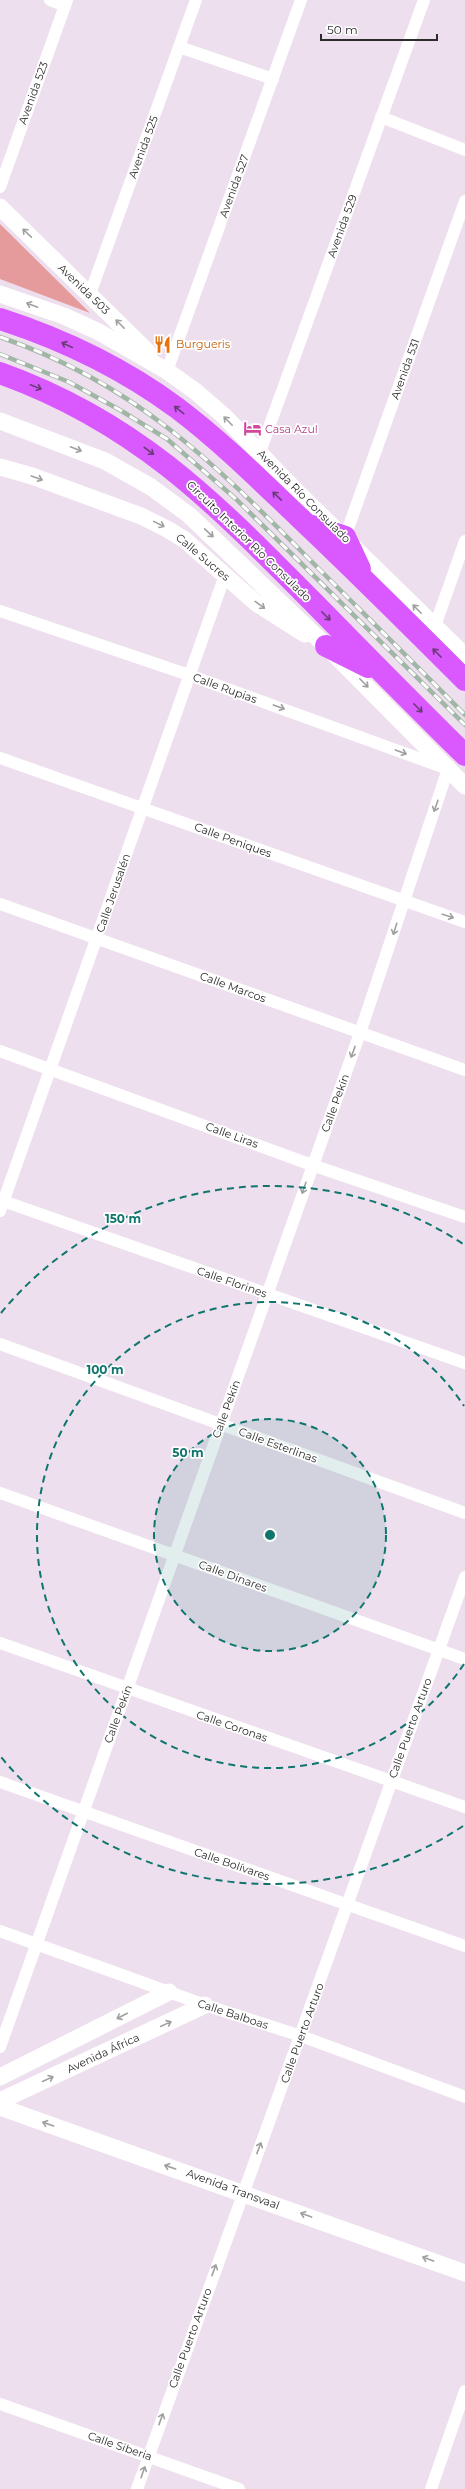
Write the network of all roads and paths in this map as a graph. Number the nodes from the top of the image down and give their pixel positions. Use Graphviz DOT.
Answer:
graph roads {
  1 [pos="50,0"];
  2 [pos="196,0"];
  3 [pos="301,0"];
  4 [pos="424,0"];
  5 [pos="66,3"];
  6 [pos="179,47"];
  7 [pos="273,79"];
  8 [pos="381,117"];
  9 [pos="465,150"];
  10 [pos="0,187"];
  11 [pos="465,201"];
  12 [pos="0,207"];
  13 [pos="0,294"];
  14 [pos="90,294"];
  15 [pos="0,319"];
  16 [pos="168,371"];
  17 [pos="0,373"];
  18 [pos="0,421"];
  19 [pos="260,452"];
  20 [pos="0,467"];
  21 [pos="305,523"];
  22 [pos="345,537"];
  23 [pos="465,541"];
  24 [pos="225,575"];
  25 [pos="366,581"];
  26 [pos="0,611"];
  27 [pos="435,626"];
  28 [pos="326,646"];
  29 [pos="461,649"];
  30 [pos="189,675"];
  31 [pos="385,675"];
  32 [pos="465,680"];
  33 [pos="465,755"];
  34 [pos="0,758"];
  35 [pos="448,769"];
  36 [pos="465,786"];
  37 [pos="143,807"];
  38 [pos="404,901"];
  39 [pos="0,904"];
  40 [pos="465,922"];
  41 [pos="97,938"];
  42 [pos="360,1033"];
  43 [pos="0,1050"];
  44 [pos="50,1068"];
  45 [pos="465,1070"];
  46 [pos="312,1164"];
  47 [pos="1,1204"];
  48 [pos="465,1217"];
  49 [pos="267,1294"];
  50 [pos="0,1344"];
  51 [pos="465,1363"];
  52 [pos="220,1424"];
  53 [pos="0,1493"];
  54 [pos="465,1513"];
  55 [pos="174,1554"];
  56 [pos="465,1577"];
  57 [pos="0,1643"];
  58 [pos="438,1650"];
  59 [pos="465,1659"];
  60 [pos="127,1689"];
  61 [pos="391,1781"];
  62 [pos="0,1782"];
  63 [pos="465,1807"];
  64 [pos="82,1811"];
  65 [pos="348,1905"];
  66 [pos="0,1931"];
  67 [pos="35,1943"];
  68 [pos="465,1946"];
  69 [pos="169,1992"];
  70 [pos="205,2005"];
  71 [pos="301,2036"];
  72 [pos="0,2047"];
  73 [pos="0,2077"];
  74 [pos="465,2097"];
  75 [pos="0,2101"];
  76 [pos="0,2107"];
  77 [pos="242,2192"];
  78 [pos="465,2273"];
  79 [pos="465,2391"];
  80 [pos="0,2404"];
  81 [pos="148,2456"];
  82 [pos="137,2489"];
  83 [pos="239,2489"];
  84 [pos="431,2489"];
  1 -- 5 [label="street"];
  2 -- 6 [label="street, Avenida 525"];
  3 -- 7 [label="street, Avenida 527"];
  4 -- 8 [label="street, Avenida 529"];
  5 -- 10 [label="street, Avenida 523"];
  6 -- 7 [label="street"];
  6 -- 14 [label="street, Avenida 525"];
  7 -- 16 [label="street, Avenida 527"];
  8 -- 9 [label="street"];
  8 -- 19 [label="street, Avenida 529"];
  11 -- 22 [label="street, Avenida 531"];
  14 -- 12 [label="main road, Avenida 503, one-way"];
  16 -- 13 [label="main road, Avenida Río Consulado, one-way"];
  16 -- 14 [label="main road, Avenida 503, one-way"];
  21 -- 15 [label="highway, one-way"];
  19 -- 16 [label="main road, Avenida Río Consulado, one-way"];
  17 -- 31 [label="highway, Circuito Interior Río Consulado, one-way"];
  18 -- 28 [label="main road, one-way"];
  19 -- 22 [label="main road, Avenida Río Consulado"];
  20 -- 24 [label="main road, Calle Sucres, one-way"];
  21 -- 22 [label="highway"];
  21 -- 25 [label="highway"];
  22 -- 25 [label="highway"];
  27 -- 22 [label="main road, Avenida Río Consulado, one-way"];
  23 -- 27 [label="street"];
  24 -- 28 [label="main road, Calle Sucres, one-way"];
  24 -- 30 [label="street, Calle Jerusalén"];
  32 -- 25 [label="highway, one-way"];
  26 -- 30 [label="street, Calle Rupias"];
  27 -- 29 [label="main road, Avenida Río Consulado"];
  28 -- 31 [label="highway"];
  28 -- 35 [label="main road, one-way"];
  30 -- 35 [label="street, Calle Rupias, one-way"];
  30 -- 37 [label="street, Calle Jerusalén"];
  31 -- 33 [label="highway, Circuito Interior Río Consulado, one-way"];
  34 -- 37 [label="street, Calle Peniques"];
  35 -- 36 [label="main road"];
  35 -- 38 [label="street, Calle Pekín, one-way"];
  37 -- 38 [label="street, Calle Peniques"];
  37 -- 41 [label="street, Calle Jerusalén"];
  38 -- 40 [label="street, Calle Peniques, one-way"];
  38 -- 42 [label="street, Calle Pekín, one-way"];
  39 -- 41 [label="street, Calle Marcos"];
  41 -- 42 [label="street, Calle Marcos"];
  41 -- 44 [label="street, Calle Jerusalén"];
  42 -- 45 [label="street, Calle Marcos"];
  42 -- 46 [label="street, Calle Pekín, one-way"];
  43 -- 44 [label="street, Calle Liras"];
  44 -- 46 [label="street, Calle Liras"];
  44 -- 47 [label="street, Calle Jerusalén"];
  46 -- 48 [label="street, Calle Liras"];
  46 -- 49 [label="street, Calle Pekín, one-way"];
  47 -- 49 [label="street, Calle Florines"];
  49 -- 51 [label="street, Calle Florines"];
  49 -- 52 [label="street, Calle Pekín"];
  50 -- 52 [label="street, Calle Esterlinas"];
  52 -- 54 [label="street, Calle Esterlinas"];
  52 -- 55 [label="street, Calle Pekín"];
  53 -- 55 [label="street, Calle Dinares"];
  55 -- 58 [label="street, Calle Dinares"];
  55 -- 60 [label="street, Calle Pekín"];
  56 -- 58 [label="street, Calle Puerto Arturo"];
  57 -- 60 [label="street, Calle Coronas"];
  58 -- 59 [label="street, Calle Dinares"];
  58 -- 61 [label="street, Calle Puerto Arturo"];
  60 -- 61 [label="street, Calle Coronas"];
  60 -- 64 [label="street, Calle Pekín"];
  61 -- 63 [label="street, Calle Coronas"];
  61 -- 65 [label="street, Calle Puerto Arturo"];
  62 -- 64 [label="street, Calle Bolívares"];
  64 -- 65 [label="street, Calle Bolívares"];
  64 -- 67 [label="street, Calle Pekín"];
  65 -- 68 [label="street, Calle Bolívares"];
  65 -- 71 [label="street, Calle Puerto Arturo"];
  66 -- 67 [label="street, Calle Balboas"];
  67 -- 69 [label="street, Calle Balboas"];
  67 -- 72 [label="street, Calle Pekín"];
  69 -- 70 [label="street, Calle Balboas"];
  69 -- 73 [label="main road, one-way"];
  70 -- 71 [label="street, Calle Balboas"];
  75 -- 70 [label="main road, Avenida África, one-way"];
  71 -- 74 [label="street, Calle Balboas"];
  77 -- 71 [label="street, Calle Puerto Arturo, one-way"];
  77 -- 76 [label="main road, Avenida Transvaal, one-way"];
  78 -- 77 [label="main road, Avenida Transvaal, one-way"];
  81 -- 77 [label="street, Calle Puerto Arturo, one-way"];
  79 -- 84 [label="street"];
  80 -- 81 [label="street, Calle Siberia"];
  82 -- 81 [label="street, Calle Puerto Arturo, one-way"];
  81 -- 83 [label="street, Calle Siberia"];
}
